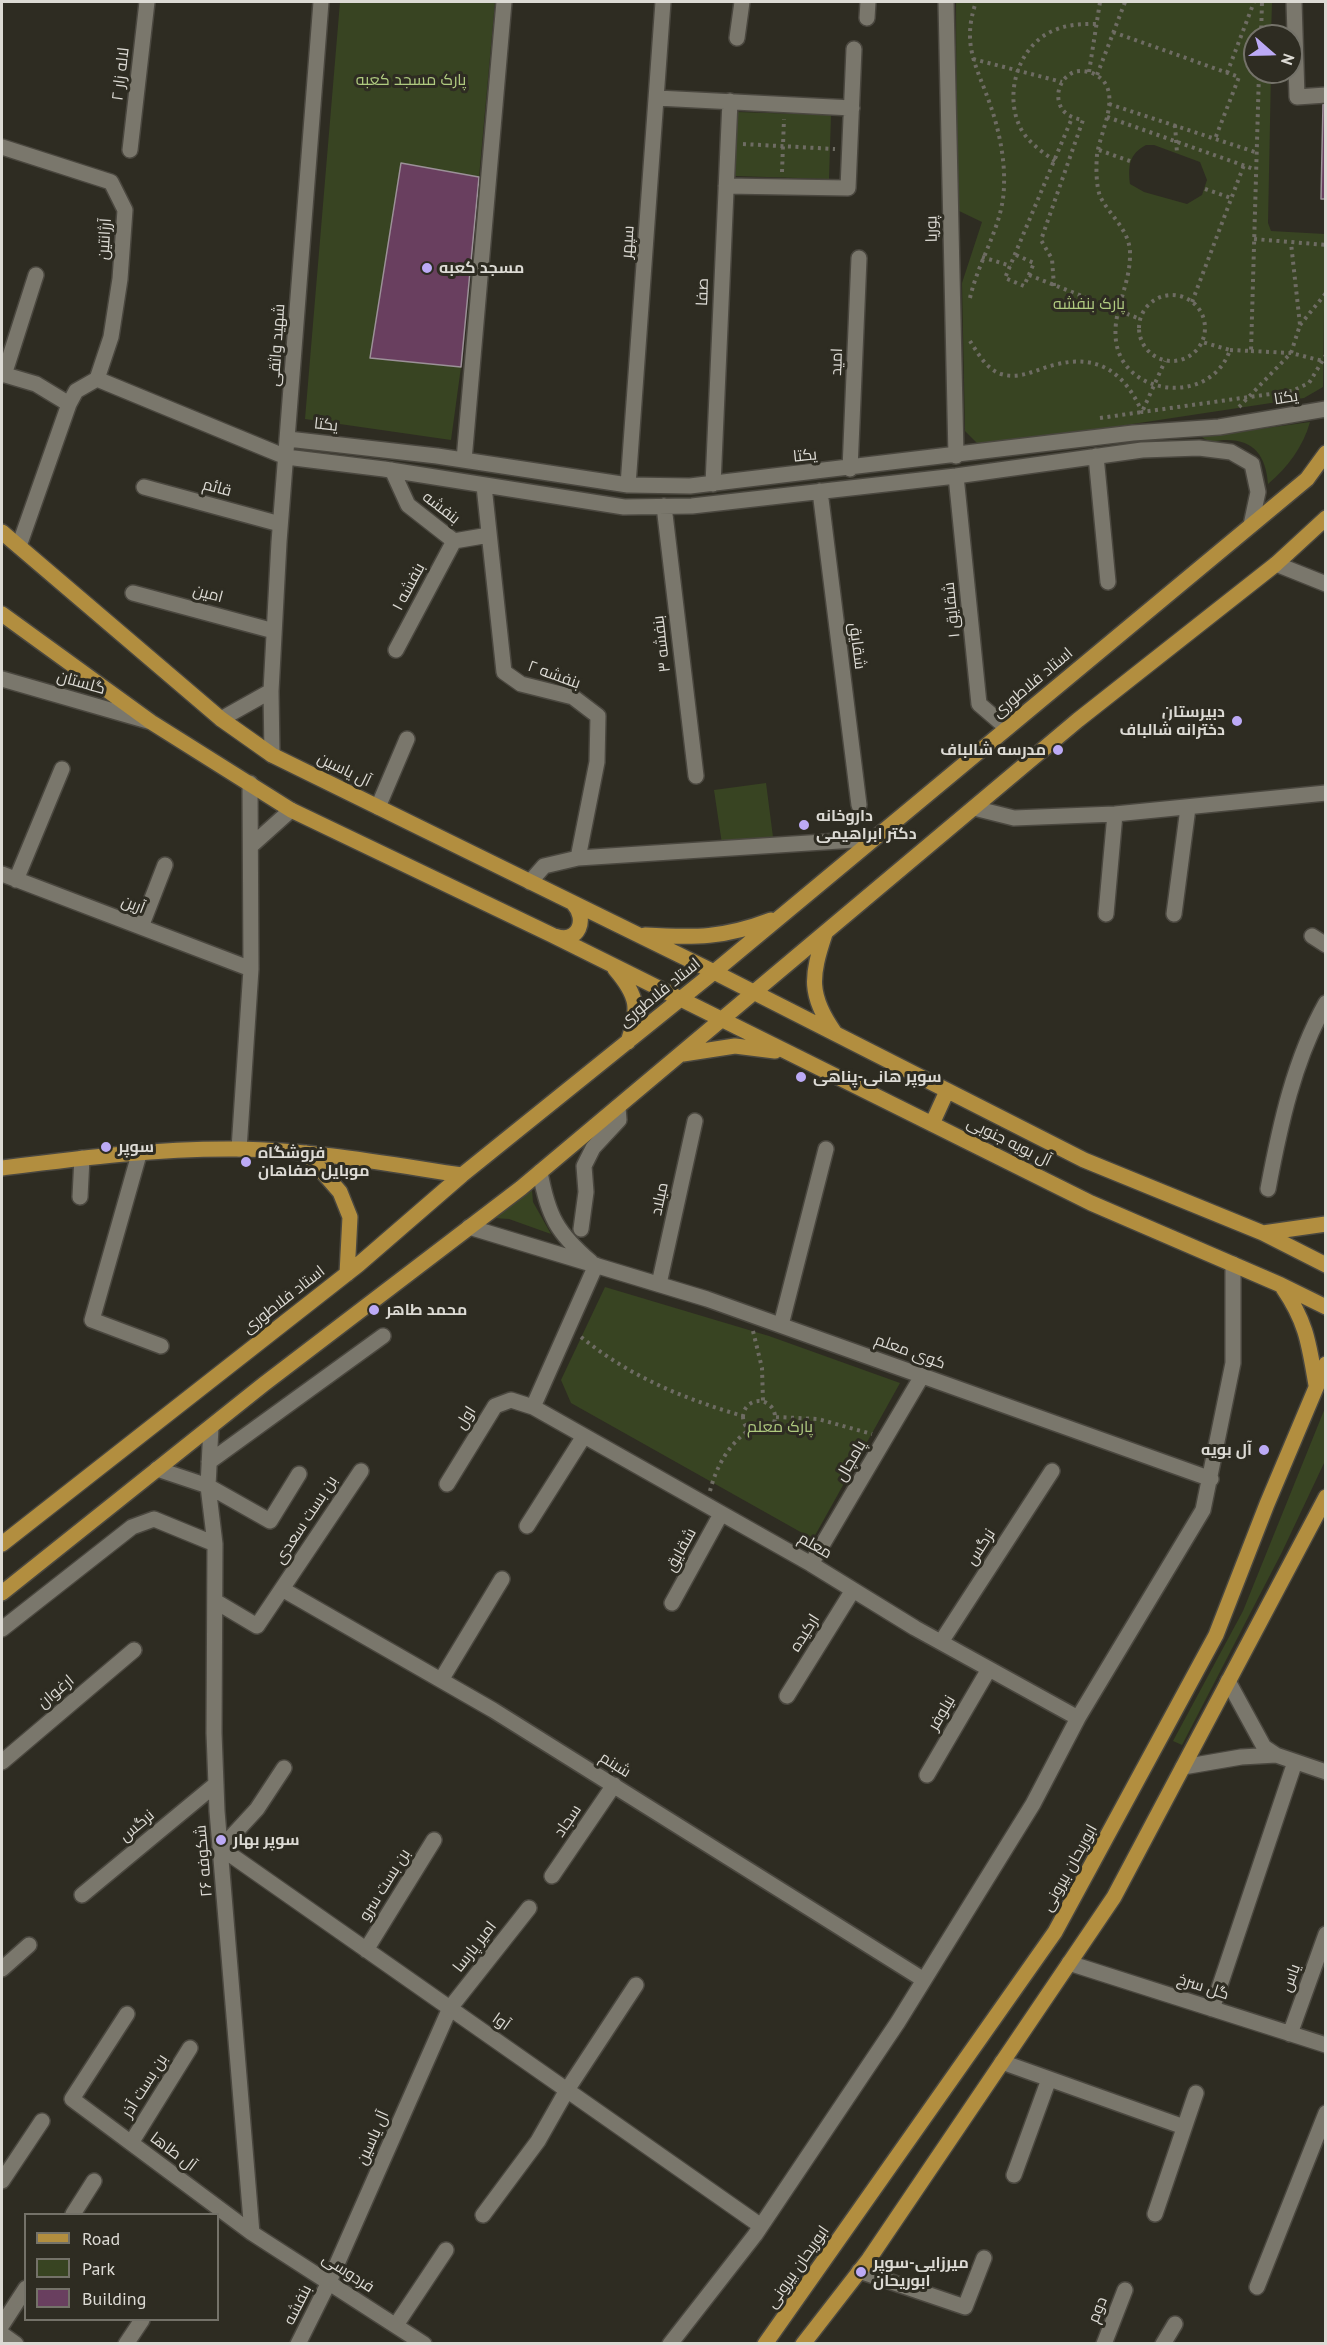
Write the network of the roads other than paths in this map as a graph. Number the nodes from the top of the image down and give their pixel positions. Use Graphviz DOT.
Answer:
graph roads {
  1 [pos="147,2"];
  2 [pos="321,2"];
  3 [pos="504,2"];
  4 [pos="663,2"];
  5 [pos="741,2"];
  6 [pos="868,2"];
  7 [pos="946,2"];
  8 [pos="1294,2"];
  9 [pos="867,18"];
  10 [pos="737,38"];
  11 [pos="854,49"];
  12 [pos="1326,95"];
  13 [pos="657,98"];
  14 [pos="730,101"];
  15 [pos="852,108"];
  16 [pos="2,147"];
  17 [pos="130,150"];
  18 [pos="726,186"];
  19 [pos="859,258"];
  20 [pos="36,275"];
  21 [pos="3,375"];
  22 [pos="97,379"];
  23 [pos="69,404"];
  24 [pos="1326,409"];
  25 [pos="1133,433"];
  26 [pos="288,439"];
  27 [pos="386,450"];
  28 [pos="1136,450"];
  29 [pos="1326,453"];
  30 [pos="956,456"];
  31 [pos="1096,456"];
  32 [pos="286,457"];
  33 [pos="464,460"];
  34 [pos="388,469"];
  35 [pos="850,469"];
  36 [pos="956,476"];
  37 [pos="713,484"];
  38 [pos="628,485"];
  39 [pos="484,486"];
  40 [pos="144,487"];
  41 [pos="820,491"];
  42 [pos="664,506"];
  43 [pos="1326,518"];
  44 [pos="280,524"];
  45 [pos="1251,525"];
  46 [pos="2,532"];
  47 [pos="489,535"];
  48 [pos="454,541"];
  49 [pos="20,546"];
  50 [pos="1276,564"];
  51 [pos="1108,582"];
  52 [pos="1326,584"];
  53 [pos="133,593"];
  54 [pos="2,614"];
  55 [pos="274,631"];
  56 [pos="396,650"];
  57 [pos="2,679"];
  58 [pos="271,691"];
  59 [pos="221,719"];
  60 [pos="151,722"];
  61 [pos="1007,728"];
  62 [pos="407,739"];
  63 [pos="272,754"];
  64 [pos="62,769"];
  65 [pos="696,776"];
  66 [pos="250,783"];
  67 [pos="1326,793"];
  68 [pos="859,805"];
  69 [pos="378,807"];
  70 [pos="974,808"];
  71 [pos="1188,808"];
  72 [pos="291,810"];
  73 [pos="1115,814"];
  74 [pos="870,839"];
  75 [pos="252,845"];
  76 [pos="578,858"];
  77 [pos="165,866"];
  78 [pos="9,877"];
  79 [pos="530,882"];
  80 [pos="573,903"];
  81 [pos="1106,914"];
  82 [pos="1174,914"];
  83 [pos="782,915"];
  84 [pos="141,927"];
  85 [pos="825,933"];
  86 [pos="636,934"];
  87 [pos="552,935"];
  88 [pos="1312,936"];
  89 [pos="1326,945"];
  90 [pos="611,964"];
  91 [pos="251,969"];
  92 [pos="714,972"];
  93 [pos="754,993"];
  94 [pos="681,999"];
  95 [pos="1326,1003"];
  96 [pos="722,1020"];
  97 [pos="837,1035"];
  98 [pos="628,1043"];
  99 [pos="788,1053"];
  100 [pos="680,1055"];
  101 [pos="947,1091"];
  102 [pos="618,1107"];
  103 [pos="695,1121"];
  104 [pos="932,1124"];
  105 [pos="239,1149"];
  106 [pos="826,1149"];
  107 [pos="140,1151"];
  108 [pos="306,1153"];
  109 [pos="82,1158"];
  110 [pos="2,1168"];
  111 [pos="540,1172"];
  112 [pos="462,1175"];
  113 [pos="1268,1189"];
  114 [pos="80,1197"];
  115 [pos="1326,1224"];
  116 [pos="470,1227"];
  117 [pos="581,1229"];
  118 [pos="1263,1233"];
  119 [pos="1233,1264"];
  120 [pos="596,1265"];
  121 [pos="1326,1265"];
  122 [pos="347,1274"];
  123 [pos="659,1284"];
  124 [pos="1281,1285"];
  125 [pos="1326,1307"];
  126 [pos="781,1325"];
  127 [pos="382,1336"];
  128 [pos="161,1346"];
  129 [pos="1326,1364"];
  130 [pos="922,1376"];
  131 [pos="1316,1386"];
  132 [pos="534,1407"];
  133 [pos="211,1427"];
  134 [pos="584,1436"];
  135 [pos="209,1462"];
  136 [pos="157,1469"];
  137 [pos="361,1471"];
  138 [pos="1052,1471"];
  139 [pos="299,1474"];
  140 [pos="1210,1479"];
  141 [pos="447,1484"];
  142 [pos="208,1486"];
  143 [pos="1326,1497"];
  144 [pos="721,1514"];
  145 [pos="527,1526"];
  146 [pos="2,1544"];
  147 [pos="215,1544"];
  148 [pos="811,1564"];
  149 [pos="502,1580"];
  150 [pos="282,1589"];
  151 [pos="853,1590"];
  152 [pos="2,1593"];
  153 [pos="215,1601"];
  154 [pos="672,1603"];
  155 [pos="2,1629"];
  156 [pos="941,1642"];
  157 [pos="134,1650"];
  158 [pos="989,1669"];
  159 [pos="441,1680"];
  160 [pos="1228,1681"];
  161 [pos="788,1696"];
  162 [pos="1078,1718"];
  163 [pos="1276,1755"];
  164 [pos="2,1762"];
  165 [pos="1295,1762"];
  166 [pos="1183,1767"];
  167 [pos="284,1768"];
  168 [pos="1326,1772"];
  169 [pos="927,1775"];
  170 [pos="216,1784"];
  171 [pos="614,1785"];
  172 [pos="434,1840"];
  173 [pos="221,1848"];
  174 [pos="552,1876"];
  175 [pos="81,1895"];
  176 [pos="529,1908"];
  177 [pos="1326,1934"];
  178 [pos="28,1945"];
  179 [pos="366,1950"];
  180 [pos="1070,1963"];
  181 [pos="2,1968"];
  182 [pos="924,1980"];
  183 [pos="636,1985"];
  184 [pos="450,2008"];
  185 [pos="1212,2009"];
  186 [pos="127,2014"];
  187 [pos="1290,2034"];
  188 [pos="1326,2045"];
  189 [pos="190,2048"];
  190 [pos="1002,2062"];
  191 [pos="1049,2079"];
  192 [pos="567,2090"];
  193 [pos="1196,2093"];
  194 [pos="1326,2114"];
  195 [pos="42,2121"];
  196 [pos="1185,2127"];
  197 [pos="131,2143"];
  198 [pos="1014,2175"];
  199 [pos="2,2181"];
  200 [pos="94,2181"];
  201 [pos="73,2213"];
  202 [pos="1155,2214"];
  203 [pos="483,2215"];
  204 [pos="761,2226"];
  205 [pos="252,2233"];
  206 [pos="446,2250"];
  207 [pos="984,2258"];
  208 [pos="860,2271"];
  209 [pos="329,2282"];
  210 [pos="1257,2287"];
  211 [pos="1125,2290"];
  212 [pos="24,2291"];
  213 [pos="141,2321"];
  214 [pos="1175,2324"];
  215 [pos="2,2325"];
  216 [pos="396,2325"];
  217 [pos="2,2334"];
  218 [pos="16,2343"];
  219 [pos="126,2343"];
  220 [pos="298,2343"];
  221 [pos="424,2343"];
  222 [pos="670,2343"];
  223 [pos="765,2343"];
  224 [pos="803,2343"];
  225 [pos="1104,2343"];
  226 [pos="1162,2343"];
  1 -- 17 [label="street, لاله زار ۲"];
  2 -- 26 [label="street, شهید واثقی"];
  3 -- 33 [label="street"];
  4 -- 13 [label="street, سپهر"];
  5 -- 10 [label="street"];
  6 -- 9 [label="street"];
  7 -- 30 [label="street, پوریا"];
  8 -- 12 [label="street"];
  11 -- 15 [label="street"];
  13 -- 14 [label="street"];
  13 -- 38 [label="street, سپهر"];
  14 -- 15 [label="street"];
  14 -- 18 [label="street, صفا"];
  15 -- 18 [label="street"];
  16 -- 22 [label="street, آرژانتین"];
  18 -- 37 [label="street, صفا"];
  19 -- 35 [label="street, امید"];
  20 -- 21 [label="street"];
  21 -- 23 [label="street"];
  22 -- 23 [label="street"];
  22 -- 32 [label="street"];
  23 -- 49 [label="street"];
  24 -- 25 [label="street, یکتا"];
  25 -- 28 [label="street"];
  25 -- 30 [label="street, یکتا"];
  26 -- 27 [label="street, یکتا"];
  26 -- 32 [label="street, شهید واثقی"];
  27 -- 33 [label="street, یکتا"];
  27 -- 34 [label="street"];
  28 -- 31 [label="street"];
  28 -- 45 [label="street"];
  29 -- 45 [label="main road, استاد فلاطوری"];
  30 -- 35 [label="street, یکتا"];
  31 -- 36 [label="street"];
  31 -- 51 [label="street"];
  32 -- 34 [label="street"];
  32 -- 44 [label="street, شهید واثقی"];
  33 -- 38 [label="street, یکتا"];
  34 -- 39 [label="street"];
  34 -- 48 [label="street, بنفشه"];
  35 -- 37 [label="street, یکتا"];
  36 -- 41 [label="street"];
  36 -- 61 [label="street, شقایق ۱"];
  37 -- 38 [label="street, یکتا"];
  39 -- 42 [label="street"];
  39 -- 47 [label="street, بنفشه ۲"];
  40 -- 44 [label="street, قائم"];
  41 -- 42 [label="street"];
  41 -- 68 [label="street, شقایق"];
  42 -- 65 [label="street, بنفشه ۳"];
  43 -- 50 [label="main road"];
  44 -- 55 [label="street, شهید واثقی"];
  45 -- 61 [label="main road, استاد فلاطوری"];
  46 -- 49 [label="main road, آل یاسین"];
  47 -- 48 [label="street, بنفشه"];
  47 -- 76 [label="street, بنفشه ۲"];
  48 -- 56 [label="street, بنفشه ۱"];
  49 -- 59 [label="main road, آل یاسین"];
  50 -- 52 [label="street"];
  50 -- 70 [label="main road"];
  53 -- 55 [label="street, امین"];
  54 -- 60 [label="main road"];
  55 -- 58 [label="street, شهید واثقی"];
  57 -- 60 [label="street, گلستان"];
  58 -- 59 [label="street"];
  58 -- 63 [label="street, شهید واثقی"];
  59 -- 63 [label="main road, آل یاسین"];
  60 -- 66 [label="main road"];
  61 -- 74 [label="main road, استاد فلاطوری"];
  62 -- 69 [label="street"];
  63 -- 69 [label="main road, آل یاسین"];
  64 -- 78 [label="street"];
  66 -- 72 [label="main road"];
  66 -- 75 [label="street"];
  67 -- 71 [label="street"];
  69 -- 79 [label="main road, آل یاسین"];
  70 -- 73 [label="street"];
  70 -- 85 [label="main road"];
  71 -- 73 [label="street"];
  71 -- 82 [label="street"];
  72 -- 75 [label="street"];
  72 -- 87 [label="main road"];
  73 -- 81 [label="street"];
  74 -- 76 [label="street"];
  74 -- 83 [label="main road, استاد فلاطوری"];
  75 -- 91 [label="street"];
  76 -- 79 [label="street"];
  77 -- 84 [label="street"];
  78 -- 84 [label="street, آرین"];
  79 -- 80 [label="main road, آل یاسین"];
  80 -- 86 [label="main road, آل یاسین"];
  80 -- 87 [label="main road"];
  83 -- 86 [label="main road"];
  83 -- 92 [label="main road, استاد فلاطوری"];
  84 -- 91 [label="street, آرین"];
  85 -- 93 [label="main road"];
  85 -- 97 [label="main road"];
  86 -- 92 [label="main road, آل یاسین"];
  87 -- 90 [label="main road"];
  88 -- 89 [label="street"];
  90 -- 94 [label="main road"];
  90 -- 98 [label="main road"];
  91 -- 105 [label="street"];
  92 -- 93 [label="main road, آل بویه جنوبی"];
  92 -- 94 [label="main road, استاد فلاطوری"];
  93 -- 96 [label="main road"];
  93 -- 97 [label="main road, آل بویه جنوبی"];
  94 -- 96 [label="main road, آل بویه جنوبی"];
  94 -- 98 [label="main road, استاد فلاطوری"];
  95 -- 113 [label="street"];
  96 -- 99 [label="main road, آل بویه جنوبی"];
  96 -- 100 [label="main road"];
  97 -- 101 [label="main road, آل بویه جنوبی"];
  98 -- 112 [label="main road, استاد فلاطوری"];
  99 -- 100 [label="main road"];
  99 -- 104 [label="main road, آل بویه جنوبی"];
  100 -- 102 [label="main road"];
  101 -- 104 [label="main road"];
  101 -- 118 [label="main road, آل بویه جنوبی"];
  102 -- 111 [label="main road"];
  102 -- 117 [label="street"];
  103 -- 123 [label="street, میلاد"];
  104 -- 119 [label="main road, آل بویه جنوبی"];
  105 -- 107 [label="main road"];
  105 -- 108 [label="main road"];
  106 -- 126 [label="street"];
  107 -- 109 [label="main road"];
  107 -- 128 [label="street"];
  108 -- 112 [label="main road"];
  108 -- 122 [label="main road"];
  109 -- 110 [label="main road"];
  109 -- 114 [label="street"];
  111 -- 116 [label="main road"];
  111 -- 120 [label="street, کوی معلم"];
  112 -- 122 [label="main road, استاد فلاطوری"];
  115 -- 118 [label="main road"];
  116 -- 120 [label="street, کوی معلم"];
  116 -- 133 [label="main road"];
  118 -- 121 [label="main road, آل بویه جنوبی"];
  119 -- 124 [label="main road, آل بویه جنوبی"];
  119 -- 140 [label="street"];
  120 -- 123 [label="street, کوی معلم"];
  120 -- 132 [label="street"];
  122 -- 146 [label="main road, استاد فلاطوری"];
  123 -- 126 [label="street, کوی معلم"];
  124 -- 125 [label="main road, آل بویه جنوبی"];
  124 -- 131 [label="main road"];
  126 -- 130 [label="street, کوی معلم"];
  127 -- 135 [label="street"];
  129 -- 131 [label="main road, ابوریحان بیرونی"];
  130 -- 140 [label="street, کوی معلم"];
  130 -- 148 [label="street, پامچال"];
  131 -- 223 [label="main road, ابوریحان بیرونی"];
  132 -- 134 [label="street, معلم"];
  132 -- 141 [label="street, اول"];
  133 -- 135 [label="street, شکوفه ۲۶"];
  133 -- 136 [label="main road"];
  134 -- 144 [label="street, معلم"];
  134 -- 145 [label="street"];
  135 -- 142 [label="street, شکوفه ۲۶"];
  136 -- 142 [label="street"];
  136 -- 152 [label="main road"];
  137 -- 150 [label="street, بن بست سعدی"];
  138 -- 156 [label="street, نرگس"];
  139 -- 142 [label="street"];
  140 -- 162 [label="street"];
  142 -- 147 [label="street, شکوفه ۲۶"];
  143 -- 160 [label="main road"];
  144 -- 148 [label="street, معلم"];
  144 -- 154 [label="street, شقایق"];
  147 -- 153 [label="street, شکوفه ۲۶"];
  147 -- 155 [label="street"];
  148 -- 151 [label="street, معلم"];
  149 -- 159 [label="street"];
  150 -- 153 [label="street, بن بست سعدی"];
  150 -- 159 [label="street, شبنم"];
  151 -- 156 [label="street, معلم"];
  151 -- 161 [label="street, ارکیده"];
  153 -- 170 [label="street, شکوفه ۲۶"];
  156 -- 158 [label="street, معلم"];
  157 -- 164 [label="street, ارغوان"];
  158 -- 162 [label="street, معلم"];
  158 -- 169 [label="street, نیلوفر"];
  159 -- 171 [label="street, شبنم"];
  160 -- 163 [label="street"];
  160 -- 166 [label="main road"];
  162 -- 182 [label="street"];
  163 -- 165 [label="street"];
  163 -- 166 [label="street"];
  165 -- 168 [label="street"];
  165 -- 185 [label="street"];
  166 -- 180 [label="main road"];
  167 -- 173 [label="street"];
  170 -- 173 [label="street, شکوفه ۲۶"];
  170 -- 175 [label="street, نرگس"];
  171 -- 174 [label="street, سجاد"];
  171 -- 182 [label="street, شبنم"];
  172 -- 179 [label="street, بن بست سرو"];
  173 -- 179 [label="street, آوا"];
  173 -- 205 [label="street, شکوفه ۲۶"];
  176 -- 184 [label="street, امیر پارسا"];
  177 -- 187 [label="street, یاس"];
  178 -- 181 [label="street"];
  179 -- 184 [label="street, آوا"];
  180 -- 185 [label="street, گل سرخ"];
  180 -- 190 [label="main road"];
  182 -- 204 [label="street"];
  183 -- 192 [label="street"];
  184 -- 192 [label="street, آوا"];
  184 -- 209 [label="street, آل یاسین"];
  185 -- 187 [label="street, گل سرخ"];
  186 -- 197 [label="street, آل طاها"];
  187 -- 188 [label="street, گل سرخ"];
  189 -- 197 [label="street, بن بست آذر"];
  190 -- 191 [label="street"];
  190 -- 208 [label="main road"];
  191 -- 196 [label="street"];
  191 -- 198 [label="street"];
  192 -- 203 [label="street"];
  192 -- 204 [label="street, آوا"];
  193 -- 196 [label="street"];
  194 -- 210 [label="street"];
  195 -- 199 [label="street"];
  196 -- 202 [label="street"];
  197 -- 205 [label="street, آل طاها"];
  200 -- 201 [label="street"];
  204 -- 222 [label="street"];
  205 -- 209 [label="street, فردوسی"];
  206 -- 216 [label="street"];
  207 -- 208 [label="street"];
  208 -- 224 [label="main road"];
  209 -- 216 [label="street, فردوسی"];
  209 -- 220 [label="street, بنفشه"];
  211 -- 225 [label="street, دوم"];
  212 -- 215 [label="street"];
  213 -- 219 [label="street"];
  214 -- 226 [label="street"];
  216 -- 221 [label="street, فردوسی"];
  217 -- 218 [label="street"];
}
